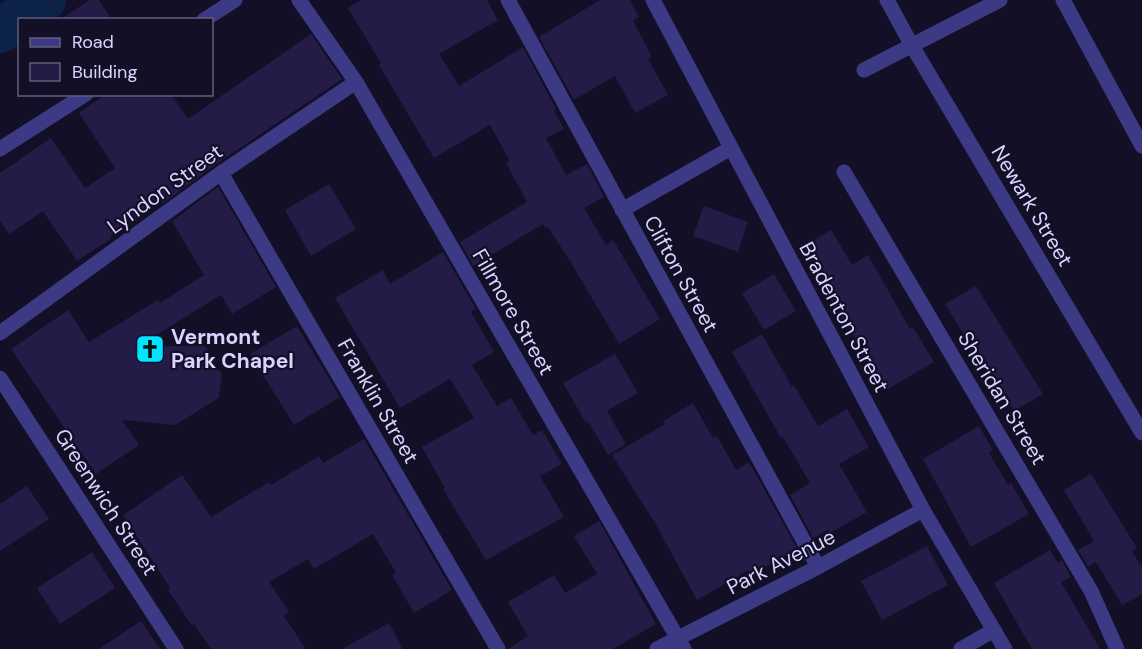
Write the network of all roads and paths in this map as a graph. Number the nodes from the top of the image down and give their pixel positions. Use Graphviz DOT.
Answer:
graph roads {
  1 [pos="235,0"];
  2 [pos="299,0"];
  3 [pos="508,0"];
  4 [pos="653,0"];
  5 [pos="887,0"];
  6 [pos="1000,0"];
  7 [pos="1063,0"];
  8 [pos="207,18"];
  9 [pos="911,44"];
  10 [pos="864,70"];
  11 [pos="356,82"];
  12 [pos="83,96"];
  13 [pos="1142,146"];
  14 [pos="731,148"];
  15 [pos="0,149"];
  16 [pos="844,172"];
  17 [pos="221,173"];
  18 [pos="622,210"];
  19 [pos="0,333"];
  20 [pos="0,378"];
  21 [pos="1142,433"];
  22 [pos="923,510"];
  23 [pos="818,567"];
  24 [pos="994,630"];
  25 [pos="681,643"];
  26 [pos="176,649"];
  27 [pos="498,649"];
  28 [pos="657,649"];
  29 [pos="961,649"];
  30 [pos="1005,649"];
  31 [pos="1117,649"];
  1 -- 8 [label="street"];
  2 -- 11 [label="street, Fillmore Street"];
  3 -- 18 [label="street, Clifton Street"];
  4 -- 14 [label="street, Bradenton Street"];
  5 -- 9 [label="street, Newark Street"];
  6 -- 9 [label="street"];
  7 -- 13 [label="street"];
  9 -- 10 [label="street"];
  9 -- 21 [label="street, Newark Street"];
  11 -- 17 [label="street, Lyndon Street"];
  11 -- 25 [label="street, Fillmore Street"];
  12 -- 15 [label="street"];
  14 -- 18 [label="street"];
  14 -- 22 [label="street, Bradenton Street"];
  16 -- 31 [label="street, Sheridan Street"];
  17 -- 19 [label="street, Lyndon Street"];
  17 -- 27 [label="street, Franklin Street"];
  18 -- 23 [label="street, Clifton Street"];
  20 -- 26 [label="street, Greenwich Street"];
  22 -- 23 [label="street, Park Avenue"];
  22 -- 24 [label="street, Bradenton Street"];
  23 -- 25 [label="street, Park Avenue"];
  24 -- 29 [label="street"];
  24 -- 30 [label="street, Bradenton Street"];
  25 -- 28 [label="street, Park Avenue"];
}
